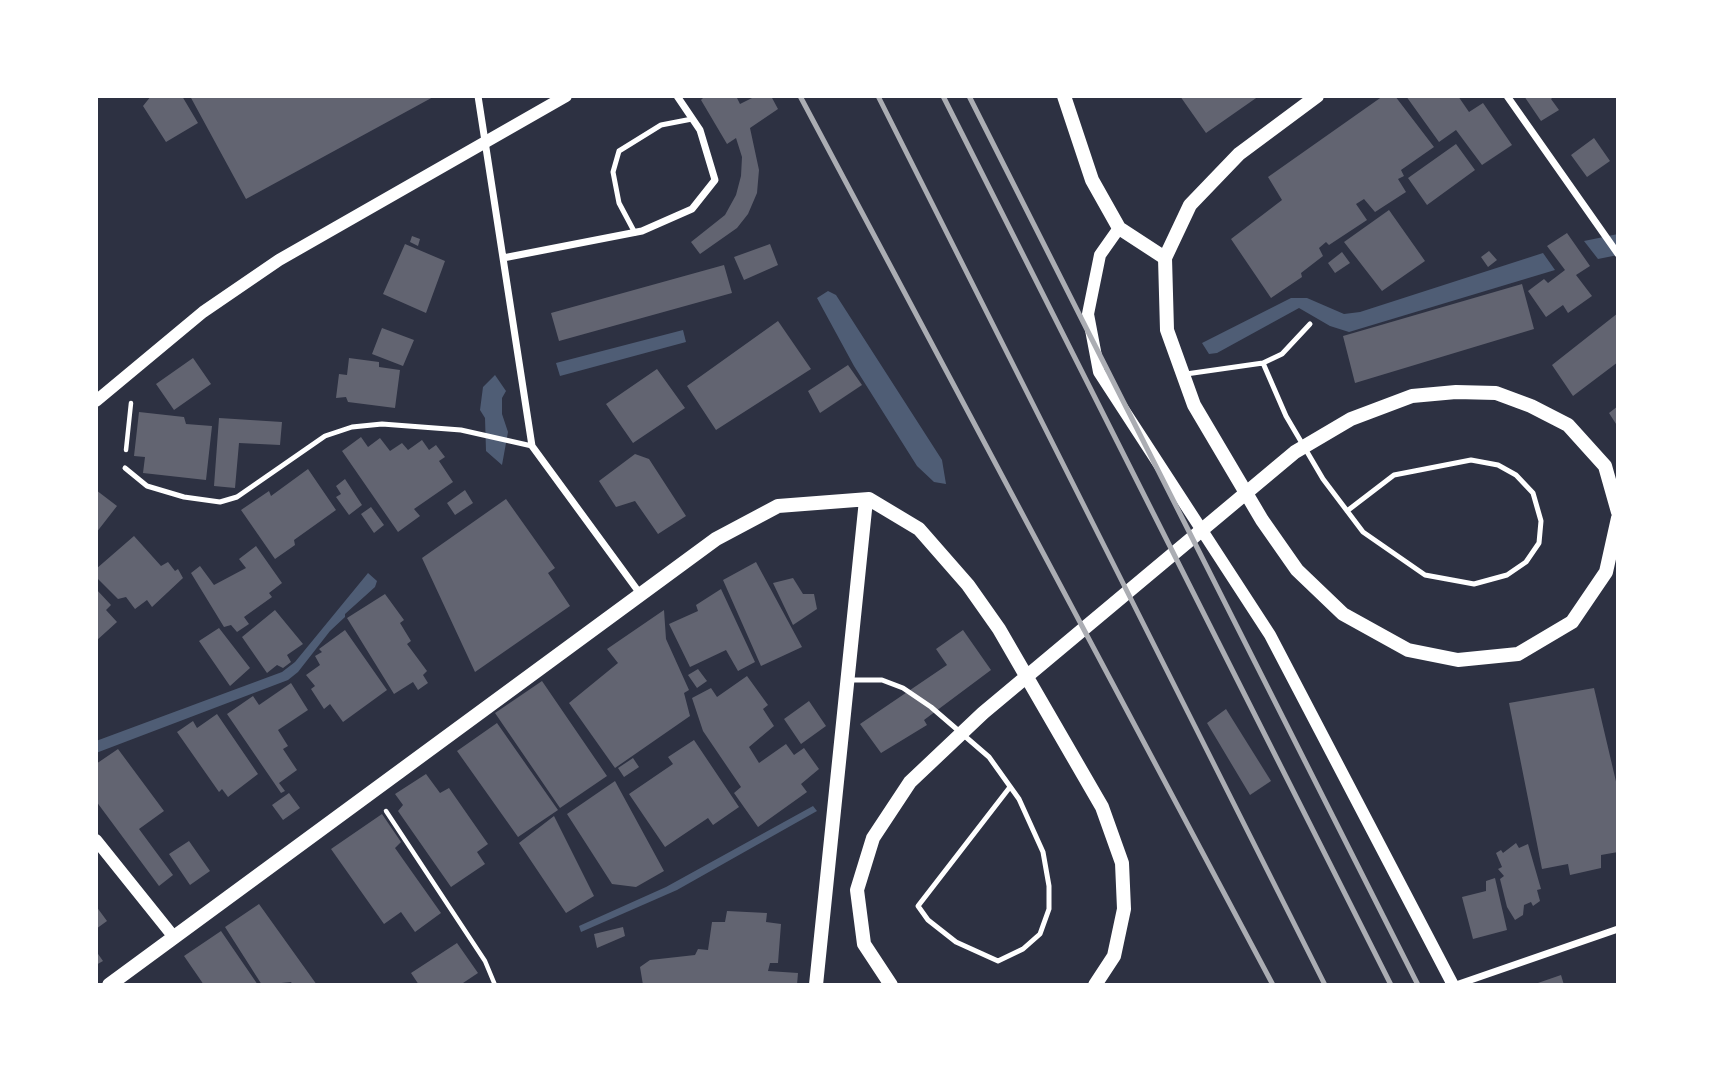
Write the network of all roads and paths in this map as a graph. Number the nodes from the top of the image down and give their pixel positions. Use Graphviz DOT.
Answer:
graph roads {
  1 [pos="478,96"];
  2 [pos="566,96"];
  3 [pos="677,96"];
  4 [pos="1064,96"];
  5 [pos="1317,96"];
  6 [pos="1507,96"];
  7 [pos="692,119"];
  8 [pos="484,143"];
  9 [pos="1119,228"];
  10 [pos="635,233"];
  11 [pos="1618,254"];
  12 [pos="503,258"];
  13 [pos="1165,258"];
  14 [pos="1310,324"];
  15 [pos="1264,363"];
  16 [pos="1183,375"];
  17 [pos="131,399"];
  18 [pos="96,401"];
  19 [pos="532,446"];
  20 [pos="125,467"];
  21 [pos="866,500"];
  22 [pos="1348,512"];
  23 [pos="1618,512"];
  24 [pos="1618,518"];
  25 [pos="641,596"];
  26 [pos="847,680"];
  27 [pos="1010,787"];
  28 [pos="373,793"];
  29 [pos="96,840"];
  30 [pos="1618,929"];
  31 [pos="173,936"];
  32 [pos="108,985"];
  33 [pos="495,985"];
  34 [pos="816,985"];
  35 [pos="891,985"];
  36 [pos="1095,985"];
  37 [pos="1455,985"];
  1 -- 8 [label="street"];
  2 -- 8 [label="street"];
  3 -- 7 [label="street"];
  4 -- 9 [label="main road"];
  5 -- 13 [label="main road"];
  6 -- 11 [label="street"];
  7 -- 10 [label="street"];
  7 -- 10 [label="lane"];
  8 -- 12 [label="street"];
  8 -- 18 [label="street"];
  9 -- 13 [label="main road"];
  9 -- 37 [label="street"];
  10 -- 12 [label="street"];
  12 -- 19 [label="street"];
  13 -- 16 [label="main road"];
  14 -- 15 [label="lane"];
  15 -- 16 [label="lane"];
  15 -- 22 [label="lane"];
  16 -- 24 [label="main road"];
  17 -- 20 [label="path"];
  19 -- 20 [label="lane"];
  19 -- 25 [label="street"];
  21 -- 25 [label="main road"];
  21 -- 26 [label="main road"];
  21 -- 36 [label="main road"];
  22 -- 22 [label="lane"];
  23 -- 35 [label="main road"];
  25 -- 28 [label="main road"];
  26 -- 27 [label="lane"];
  26 -- 34 [label="main road"];
  27 -- 27 [label="lane"];
  28 -- 31 [label="main road"];
  28 -- 33 [label="path"];
  29 -- 31 [label="street"];
  30 -- 37 [label="street"];
  31 -- 32 [label="main road"];
}
